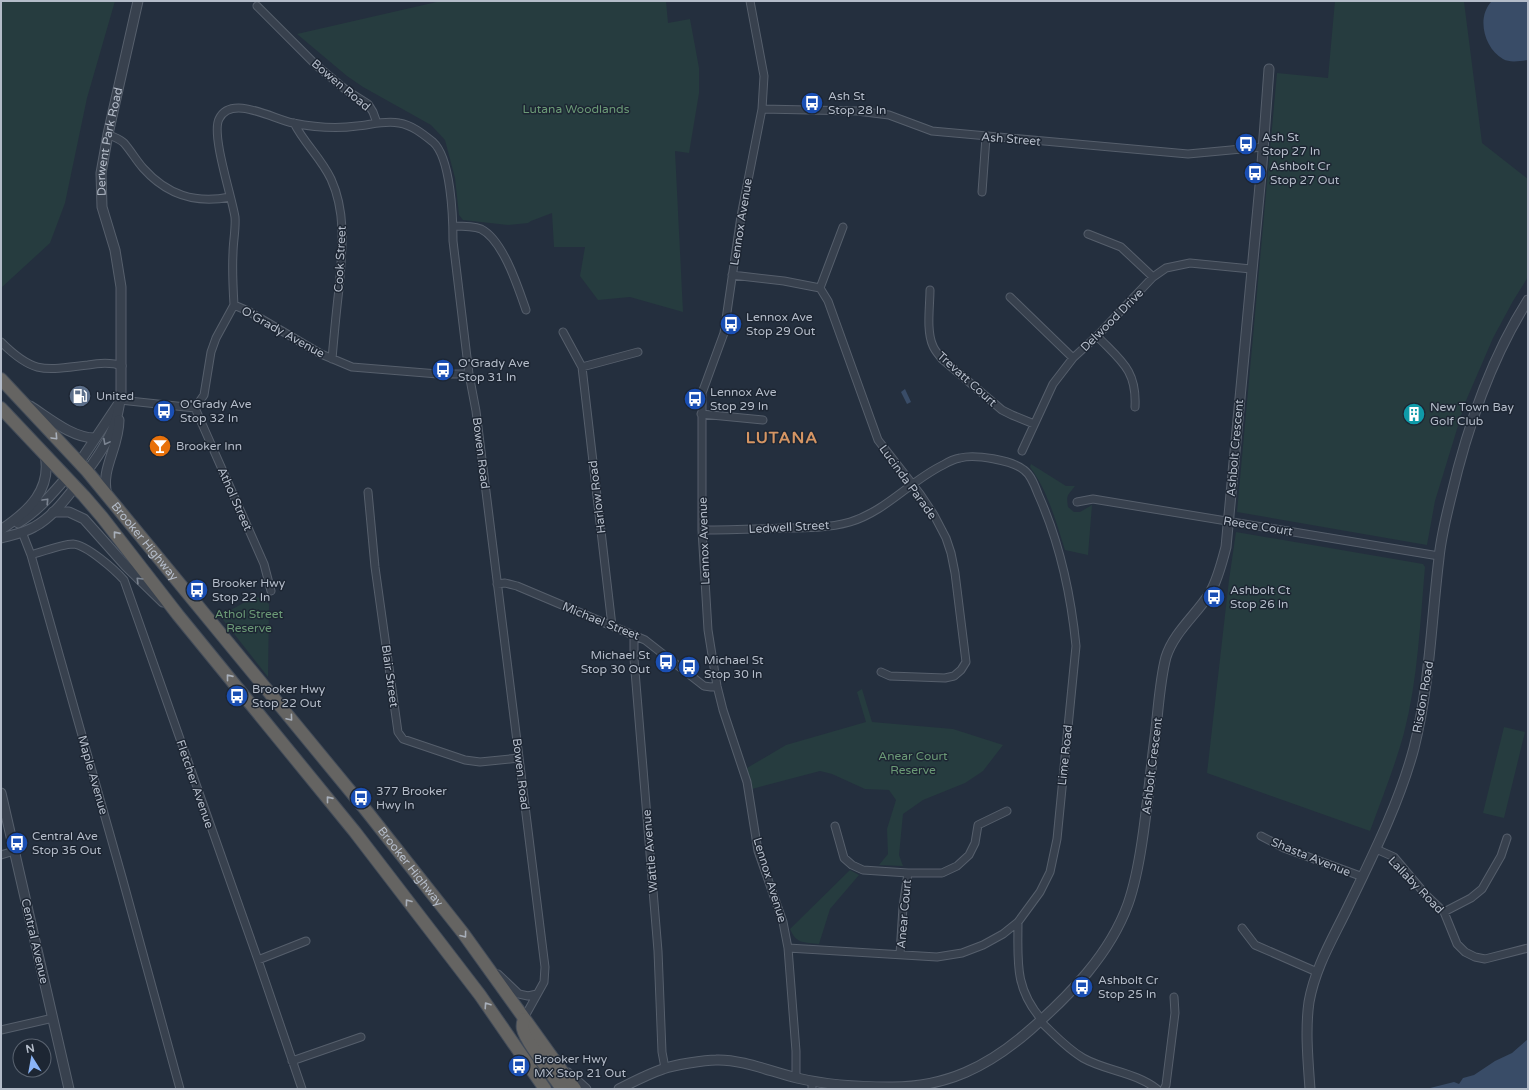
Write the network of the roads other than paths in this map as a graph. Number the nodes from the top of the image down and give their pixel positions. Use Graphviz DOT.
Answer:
graph roads {
  1 [pos="138,1"];
  2 [pos="750,1"];
  3 [pos="257,6"];
  4 [pos="1269,69"];
  5 [pos="762,109"];
  6 [pos="294,123"];
  7 [pos="377,123"];
  8 [pos="108,134"];
  9 [pos="986,137"];
  10 [pos="1263,147"];
  11 [pos="982,192"];
  12 [pos="230,197"];
  13 [pos="453,226"];
  14 [pos="843,227"];
  15 [pos="1088,234"];
  16 [pos="1251,269"];
  17 [pos="732,275"];
  18 [pos="1153,277"];
  19 [pos="820,288"];
  20 [pos="930,290"];
  21 [pos="1010,298"];
  22 [pos="1528,300"];
  23 [pos="234,305"];
  24 [pos="526,310"];
  25 [pos="563,332"];
  26 [pos="1097,336"];
  27 [pos="1,342"];
  28 [pos="638,352"];
  29 [pos="1073,358"];
  30 [pos="332,359"];
  31 [pos="122,366"];
  32 [pos="582,367"];
  33 [pos="469,374"];
  34 [pos="1,379"];
  35 [pos="19,398"];
  36 [pos="119,404"];
  37 [pos="1135,407"];
  38 [pos="1,408"];
  39 [pos="195,408"];
  40 [pos="701,414"];
  41 [pos="764,420"];
  42 [pos="1034,424"];
  43 [pos="95,438"];
  44 [pos="1022,451"];
  45 [pos="45,455"];
  46 [pos="79,462"];
  47 [pos="87,471"];
  48 [pos="66,478"];
  49 [pos="912,485"];
  50 [pos="75,487"];
  51 [pos="368,492"];
  52 [pos="108,497"];
  53 [pos="1077,502"];
  54 [pos="53,512"];
  55 [pos="1228,521"];
  56 [pos="702,530"];
  57 [pos="1,532"];
  58 [pos="22,532"];
  59 [pos="30,555"];
  60 [pos="1439,556"];
  61 [pos="497,584"];
  62 [pos="271,591"];
  63 [pos="178,615"];
  64 [pos="612,626"];
  65 [pos="634,635"];
  66 [pos="881,672"];
  67 [pos="717,686"];
  68 [pos="519,758"];
  69 [pos="1,793"];
  70 [pos="1007,811"];
  71 [pos="835,826"];
  72 [pos="1261,836"];
  73 [pos="1507,838"];
  74 [pos="1376,849"];
  75 [pos="14,851"];
  76 [pos="1,855"];
  77 [pos="908,873"];
  78 [pos="1362,877"];
  79 [pos="1444,912"];
  80 [pos="1018,922"];
  81 [pos="1242,928"];
  82 [pos="306,941"];
  83 [pos="788,948"];
  84 [pos="1528,948"];
  85 [pos="900,954"];
  86 [pos="481,958"];
  87 [pos="258,960"];
  88 [pos="1316,972"];
  89 [pos="537,994"];
  90 [pos="1174,997"];
  91 [pos="53,1018"];
  92 [pos="524,1018"];
  93 [pos="1041,1021"];
  94 [pos="1,1030"];
  95 [pos="361,1037"];
  96 [pos="553,1059"];
  97 [pos="292,1061"];
  98 [pos="665,1068"];
  99 [pos="796,1078"];
  100 [pos="637,1081"];
  101 [pos="812,1085"];
  102 [pos="69,1089"];
  103 [pos="180,1089"];
  104 [pos="302,1089"];
  105 [pos="545,1089"];
  106 [pos="562,1089"];
  107 [pos="576,1089"];
  108 [pos="586,1089"];
  109 [pos="619,1089"];
  110 [pos="628,1089"];
  111 [pos="1157,1089"];
  112 [pos="1164,1089"];
  113 [pos="1310,1089"];
  1 -- 8 [label="street, Derwent Park Road"];
  2 -- 5 [label="street, Lennox Avenue"];
  3 -- 7 [label="street, Bowen Road"];
  4 -- 10 [label="street, Ashbolt Crescent"];
  5 -- 9 [label="street, Ash Street"];
  5 -- 17 [label="street, Lennox Avenue"];
  6 -- 7 [label="street"];
  6 -- 12 [label="street"];
  6 -- 30 [label="street, Cook Street"];
  7 -- 13 [label="street, Bowen Road"];
  8 -- 12 [label="street"];
  8 -- 31 [label="street, Derwent Park Road"];
  9 -- 10 [label="street, Ash Street"];
  9 -- 11 [label="street"];
  10 -- 16 [label="street, Ashbolt Crescent"];
  12 -- 23 [label="street"];
  13 -- 24 [label="street"];
  13 -- 33 [label="street, Bowen Road"];
  14 -- 19 [label="street"];
  15 -- 18 [label="street"];
  16 -- 18 [label="street, Delwood Drive"];
  16 -- 55 [label="street, Ashbolt Crescent"];
  17 -- 19 [label="street"];
  17 -- 40 [label="street, Lennox Avenue"];
  18 -- 26 [label="street, Delwood Drive"];
  19 -- 49 [label="street, Lucinda Parade"];
  20 -- 42 [label="street, Trevatt Court"];
  21 -- 29 [label="street"];
  22 -- 60 [label="street, Risdon Road"];
  23 -- 30 [label="street, O'Grady Avenue"];
  23 -- 39 [label="street, O'Grady Avenue"];
  25 -- 32 [label="street, Harlow Road"];
  26 -- 29 [label="street, Delwood Drive"];
  26 -- 37 [label="street"];
  27 -- 31 [label="street"];
  28 -- 32 [label="street"];
  29 -- 42 [label="street, Delwood Drive"];
  30 -- 33 [label="street, O'Grady Avenue"];
  31 -- 36 [label="street, Derwent Park Road"];
  32 -- 64 [label="street, Harlow Road"];
  33 -- 61 [label="street, Bowen Road"];
  34 -- 35 [label="highway, Brooker Highway"];
  35 -- 43 [label="street"];
  35 -- 46 [label="highway, Brooker Highway, one-way"];
  36 -- 39 [label="street"];
  36 -- 43 [label="street"];
  36 -- 47 [label="street, Derwent Park Road, one-way"];
  36 -- 52 [label="street"];
  38 -- 45 [label="highway, Brooker Highway"];
  39 -- 62 [label="street, Athol Street"];
  40 -- 41 [label="street"];
  40 -- 56 [label="street, Lennox Avenue"];
  42 -- 44 [label="street, Delwood Drive"];
  43 -- 46 [label="street"];
  45 -- 48 [label="highway, Brooker Highway"];
  45 -- 57 [label="street"];
  46 -- 47 [label="highway, Brooker Highway"];
  46 -- 48 [label="highway"];
  47 -- 50 [label="highway, Derwent Park Road"];
  47 -- 52 [label="highway, Brooker Highway"];
  48 -- 50 [label="highway, Brooker Highway"];
  57 -- 48 [label="street, one-way"];
  49 -- 56 [label="street, Ledwell Street"];
  49 -- 66 [label="street, Lucinda Parade"];
  49 -- 80 [label="street, Lime Road"];
  50 -- 54 [label="street, Derwent Park Road"];
  63 -- 50 [label="highway, Brooker Highway, one-way"];
  51 -- 68 [label="street, Blair Street"];
  52 -- 86 [label="highway, Brooker Highway, one-way"];
  53 -- 55 [label="street, Reece Court"];
  54 -- 58 [label="street, Derwent Park Road"];
  63 -- 54 [label="street, one-way"];
  55 -- 60 [label="street, Reece Court"];
  55 -- 93 [label="street, Ashbolt Crescent"];
  56 -- 67 [label="street, Lennox Avenue"];
  57 -- 58 [label="street, Derwent Park Road"];
  58 -- 59 [label="street, Maple Avenue"];
  59 -- 87 [label="street, Fletcher Avenue"];
  59 -- 103 [label="street, Maple Avenue"];
  60 -- 74 [label="street, Risdon Road"];
  61 -- 64 [label="street, Michael Street"];
  61 -- 68 [label="street, Bowen Road"];
  105 -- 63 [label="highway, Brooker Highway, one-way"];
  64 -- 65 [label="street, Michael Street"];
  65 -- 67 [label="street, Michael Street"];
  65 -- 98 [label="street, Wattle Avenue"];
  67 -- 83 [label="street, Lennox Avenue"];
  68 -- 89 [label="street, Bowen Road"];
  69 -- 75 [label="street, Central Avenue"];
  70 -- 77 [label="street, Anear Court"];
  71 -- 77 [label="street, Anear Court"];
  72 -- 78 [label="street, Shasta Avenue"];
  73 -- 79 [label="street"];
  74 -- 78 [label="street, Risdon Road"];
  74 -- 79 [label="street, Lallaby Road"];
  75 -- 76 [label="street"];
  75 -- 91 [label="street, Central Avenue"];
  77 -- 85 [label="street, Anear Court"];
  78 -- 88 [label="street, Risdon Road"];
  79 -- 84 [label="street, Lallaby Road"];
  80 -- 85 [label="street, Lime Road"];
  80 -- 93 [label="street"];
  81 -- 88 [label="street"];
  82 -- 87 [label="street"];
  83 -- 85 [label="street, Lime Road"];
  83 -- 99 [label="street, Lennox Avenue"];
  86 -- 89 [label="street"];
  86 -- 92 [label="highway, Brooker Highway"];
  87 -- 97 [label="street, Fletcher Avenue"];
  88 -- 113 [label="street, Risdon Road"];
  89 -- 92 [label="street, Bowen Road"];
  90 -- 112 [label="street"];
  91 -- 94 [label="street"];
  91 -- 102 [label="street, Central Avenue"];
  92 -- 96 [label="highway, Brooker Highway"];
  92 -- 106 [label="highway"];
  93 -- 101 [label="street, Ashbolt Crescent"];
  93 -- 111 [label="street"];
  95 -- 97 [label="street"];
  96 -- 107 [label="highway, Brooker Highway"];
  96 -- 108 [label="street"];
  97 -- 104 [label="street, Fletcher Avenue"];
  98 -- 99 [label="street, Ashbolt Crescent"];
  98 -- 100 [label="street, Ashbolt Crescent"];
  99 -- 101 [label="street, Ashbolt Crescent"];
  100 -- 109 [label="street, Ashbolt Crescent"];
  100 -- 110 [label="street, Ashbolt Crescent"];
}
